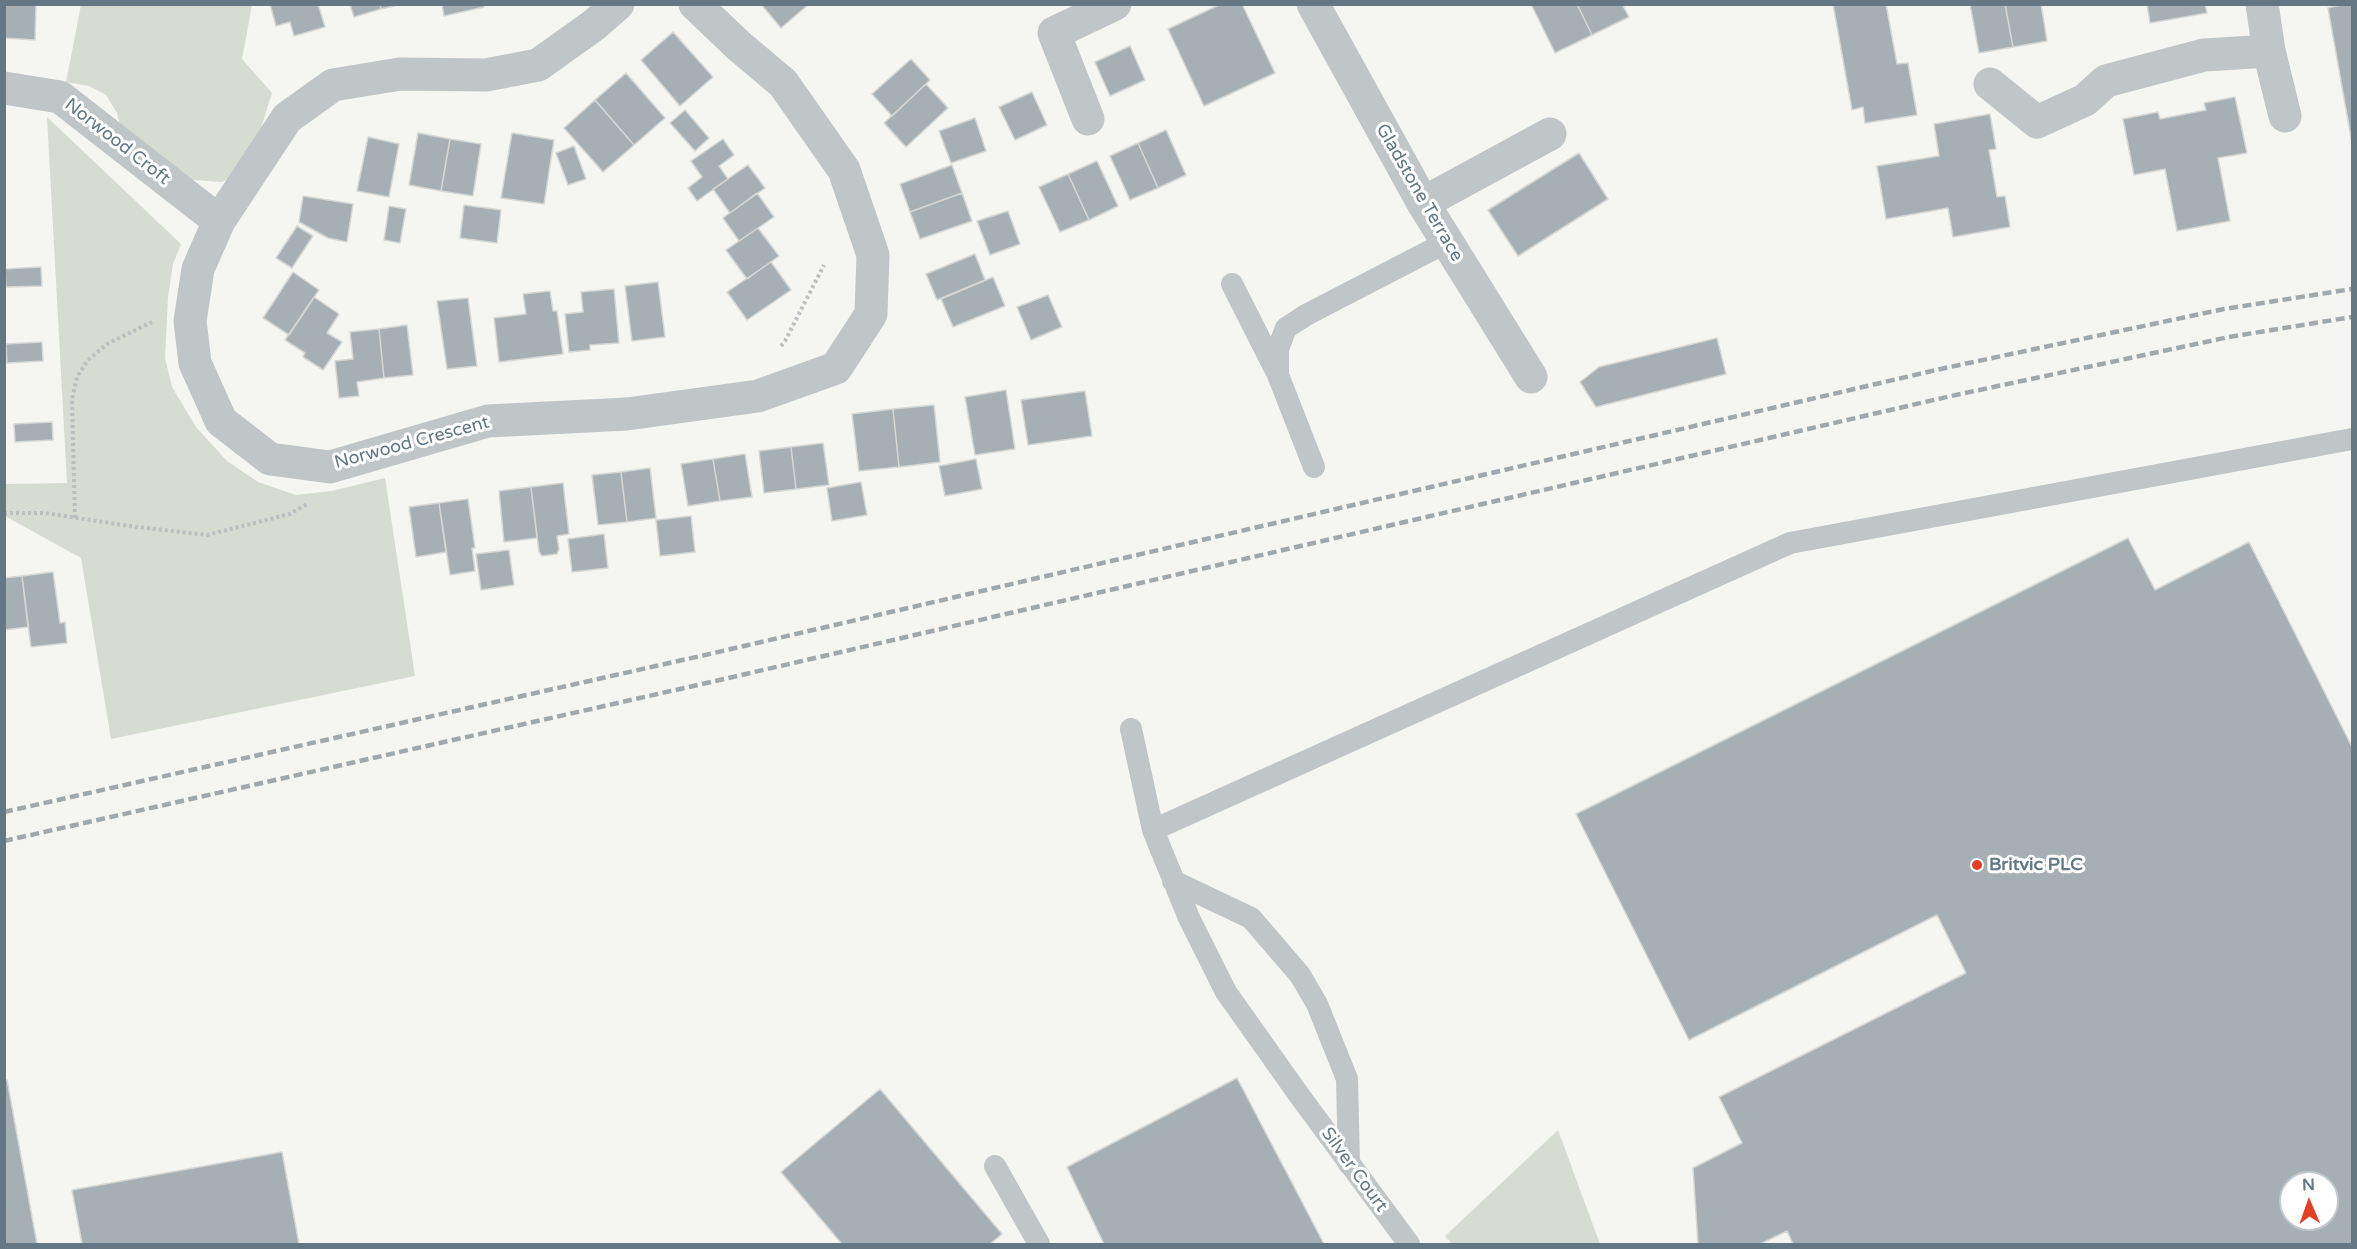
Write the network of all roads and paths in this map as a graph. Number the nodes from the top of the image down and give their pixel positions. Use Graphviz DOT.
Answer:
graph roads {
  1 [pos="618,4"];
  2 [pos="695,4"];
  3 [pos="1115,4"];
  4 [pos="1313,4"];
  5 [pos="2262,4"];
  6 [pos="2269,51"];
  7 [pos="1990,84"];
  8 [pos="4,88"];
  9 [pos="2285,116"];
  10 [pos="1088,118"];
  11 [pos="1550,134"];
  12 [pos="1423,203"];
  13 [pos="219,221"];
  14 [pos="1447,242"];
  15 [pos="824,265"];
  16 [pos="1232,284"];
  17 [pos="190,321"];
  18 [pos="778,348"];
  19 [pos="1278,375"];
  20 [pos="1531,377"];
  21 [pos="2352,439"];
  22 [pos="330,467"];
  23 [pos="1314,467"];
  24 [pos="4,513"];
  25 [pos="75,518"];
  26 [pos="1131,729"];
  27 [pos="1153,830"];
  28 [pos="1173,881"];
  29 [pos="1349,1164"];
  30 [pos="995,1166"];
  31 [pos="1039,1245"];
  32 [pos="1409,1245"];
  1 -- 13 [label="street, Norwood Crescent"];
  2 -- 22 [label="street, Norwood Crescent"];
  3 -- 10 [label="street"];
  4 -- 12 [label="street, Gladstone Terrace"];
  5 -- 6 [label="street"];
  6 -- 7 [label="street"];
  6 -- 9 [label="street"];
  8 -- 13 [label="street, Norwood Croft"];
  11 -- 12 [label="street"];
  12 -- 14 [label="street, Gladstone Terrace"];
  13 -- 17 [label="street, Norwood Crescent"];
  14 -- 19 [label="lane"];
  14 -- 20 [label="street, Gladstone Terrace"];
  15 -- 18 [label="path"];
  16 -- 19 [label="lane"];
  17 -- 22 [label="street, Norwood Crescent"];
  17 -- 25 [label="path"];
  19 -- 23 [label="lane"];
  21 -- 27 [label="lane"];
  22 -- 25 [label="path"];
  24 -- 25 [label="path"];
  26 -- 27 [label="lane, Silver Court"];
  27 -- 28 [label="lane, Silver Court"];
  28 -- 29 [label="lane, Silver Court"];
  28 -- 29 [label="lane"];
  29 -- 32 [label="lane, Silver Court"];
  30 -- 31 [label="lane"];
}
